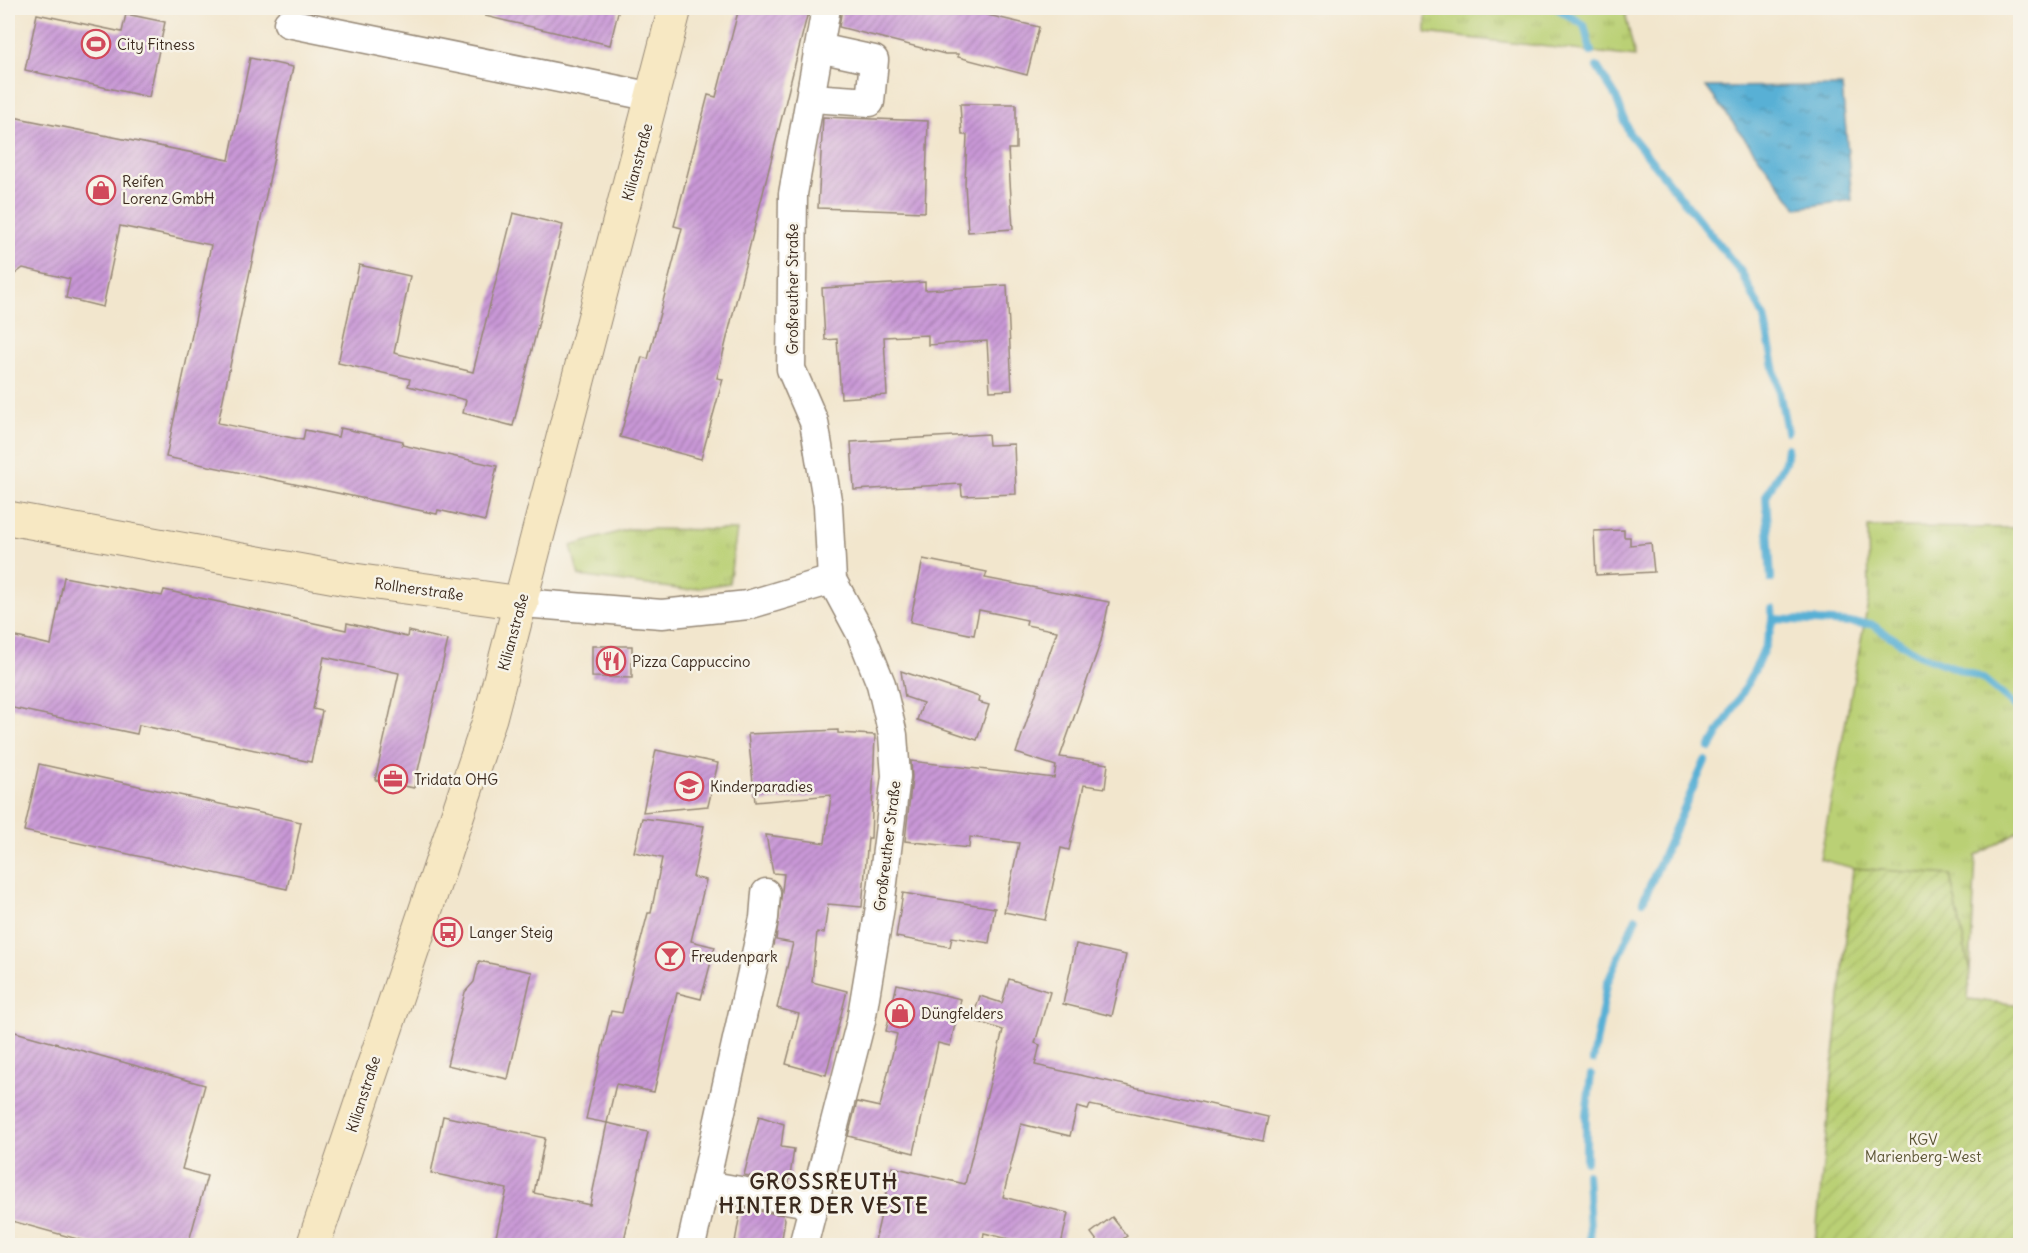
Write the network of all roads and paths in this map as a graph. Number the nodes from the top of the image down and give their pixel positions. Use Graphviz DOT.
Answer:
graph roads {
  1 [pos="675,8"];
  2 [pos="826,8"];
  3 [pos="288,23"];
  4 [pos="819,48"];
  5 [pos="653,97"];
  6 [pos="812,98"];
  7 [pos="8,518"];
  8 [pos="832,580"];
  9 [pos="522,603"];
  10 [pos="766,893"];
  11 [pos="706,1185"];
  12 [pos="814,1204"];
  13 [pos="313,1245"];
  14 [pos="691,1245"];
  15 [pos="803,1245"];
  1 -- 5 [label="main road, Kilianstraße"];
  2 -- 4 [label="street, Großreuther Straße"];
  3 -- 5 [label="street"];
  4 -- 6 [label="street, Großreuther Straße"];
  4 -- 6 [label="street"];
  5 -- 9 [label="main road, Kilianstraße"];
  6 -- 8 [label="street, Großreuther Straße"];
  7 -- 9 [label="main road, Rollnerstraße"];
  8 -- 9 [label="street, Rollnerstraße"];
  8 -- 12 [label="street, Großreuther Straße"];
  9 -- 13 [label="main road, Kilianstraße"];
  10 -- 11 [label="street"];
  11 -- 12 [label="street"];
  11 -- 14 [label="street"];
  12 -- 15 [label="street, Großreuther Straße"];
}
